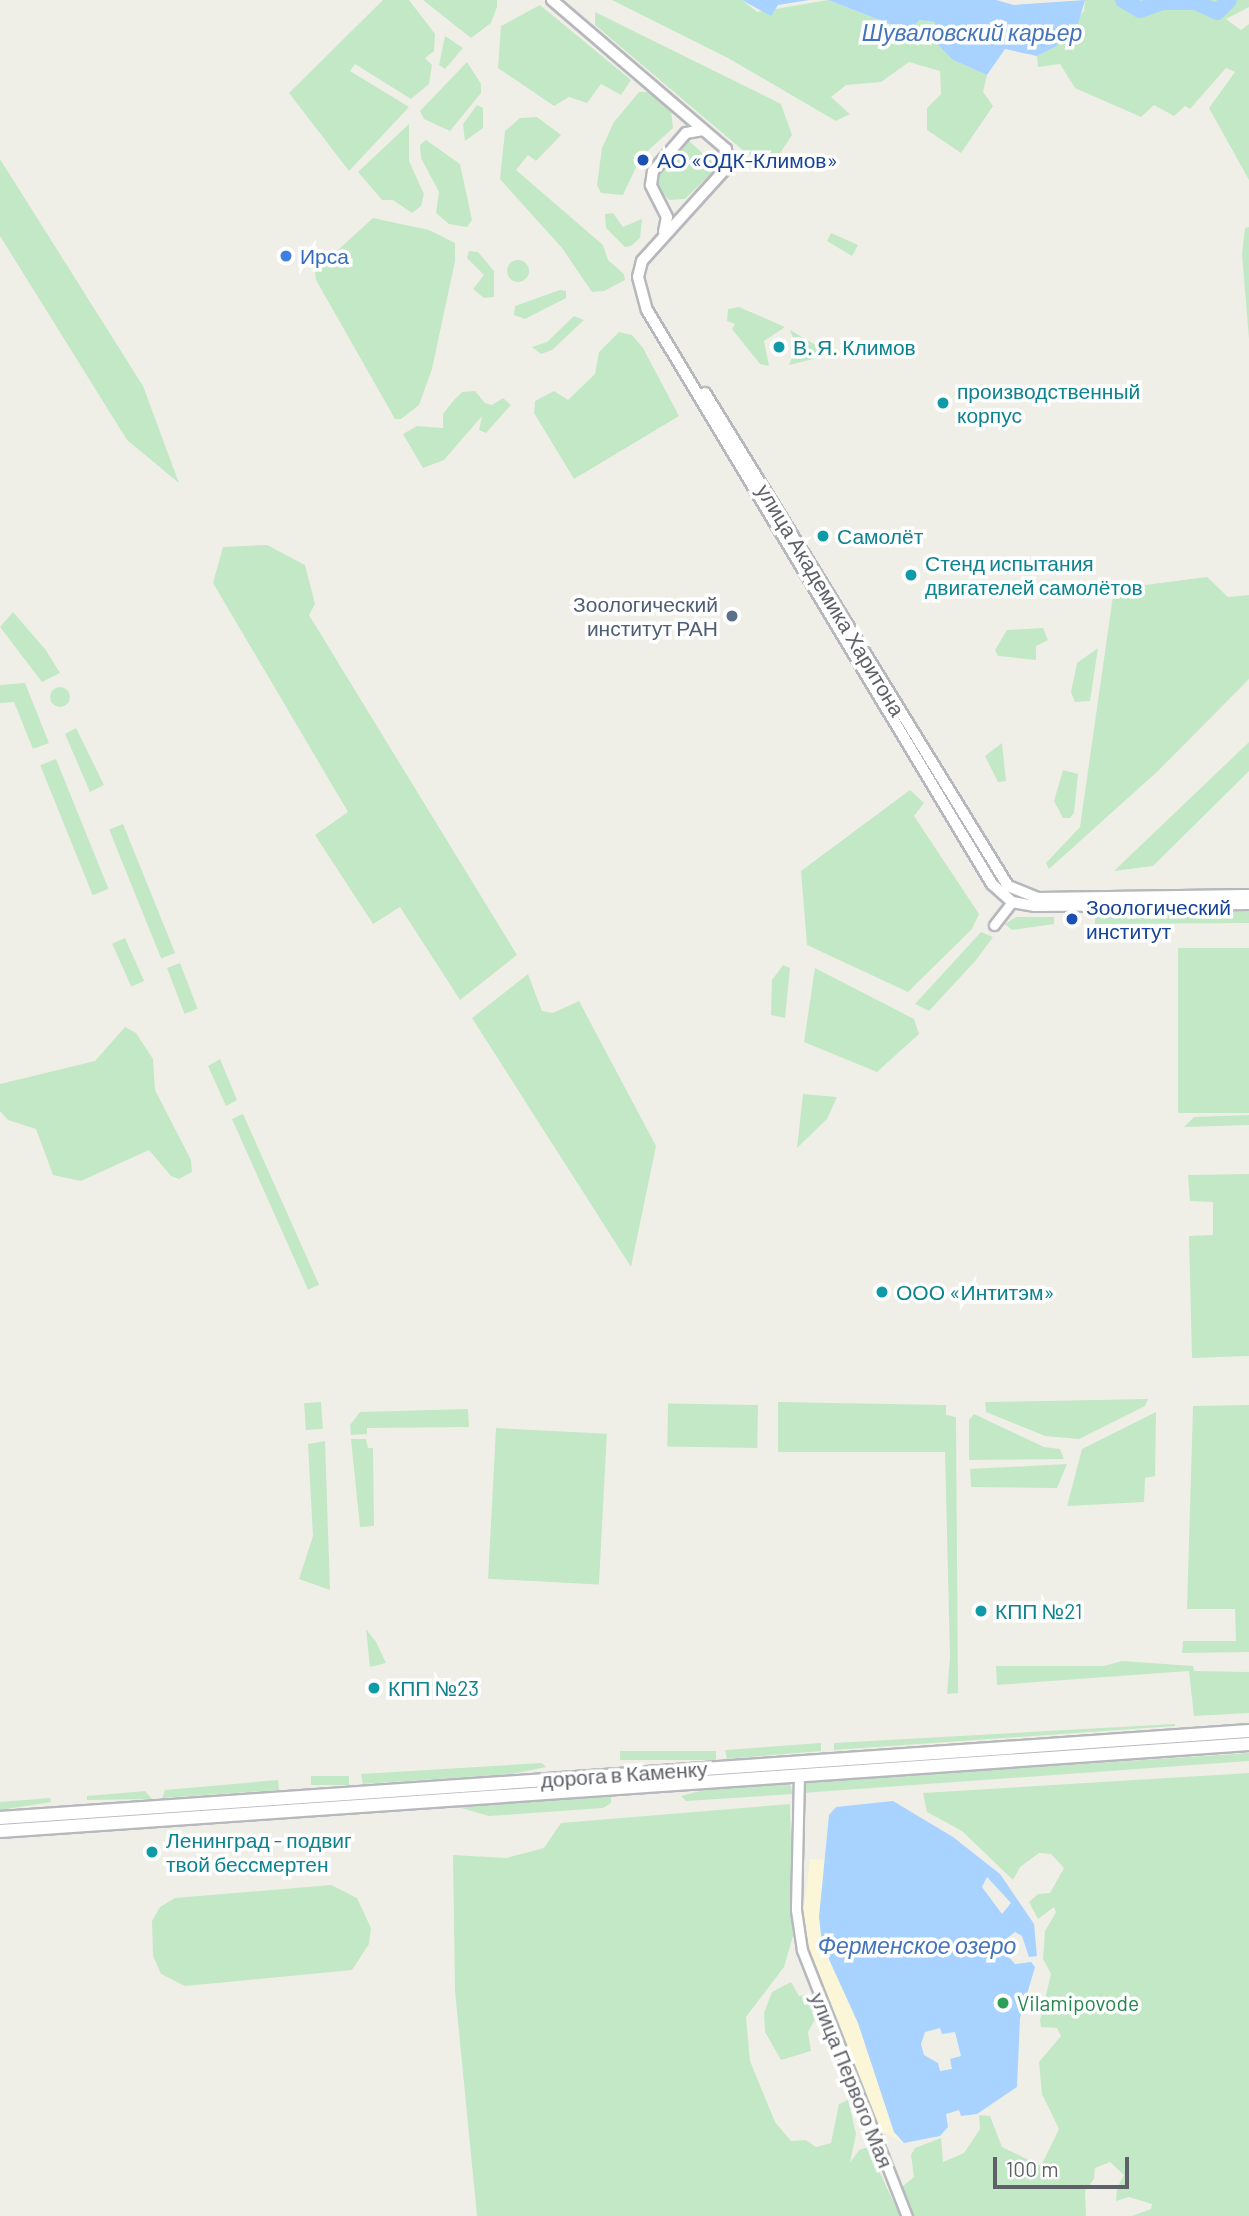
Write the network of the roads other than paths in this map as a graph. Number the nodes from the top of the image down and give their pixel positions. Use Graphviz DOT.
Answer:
graph roads {
  1 [pos="552,0"];
  2 [pos="686,116"];
  3 [pos="703,130"];
  4 [pos="687,132"];
  5 [pos="661,202"];
  6 [pos="693,202"];
  7 [pos="664,232"];
  8 [pos="770,508"];
  9 [pos="1249,895"];
  10 [pos="1012,902"];
  11 [pos="1249,904"];
  12 [pos="994,925"];
  13 [pos="1249,1731"];
  14 [pos="1249,1744"];
  15 [pos="799,1775"];
  16 [pos="0,1818"];
  17 [pos="0,1831"];
  18 [pos="907,2216"];
  1 -- 2 [label="street, улица Академика Харитона"];
  2 -- 3 [label="street, улица Академика Харитона"];
  2 -- 4 [label="street"];
  3 -- 4 [label="street"];
  3 -- 6 [label="street, улица Академика Харитона"];
  4 -- 5 [label="street"];
  5 -- 6 [label="street"];
  5 -- 7 [label="street"];
  6 -- 7 [label="street, улица Академика Харитона"];
  7 -- 8 [label="street, улица Академика Харитона"];
  8 -- 9 [label="street, улица Академика Харитона"];
  8 -- 10 [label="street, улица Академика Харитона"];
  10 -- 11 [label="street"];
  10 -- 12 [label="street"];
  13 -- 16 [label="main road, дорога в Каменку"];
  14 -- 15 [label="main road, дорога в Каменку"];
  15 -- 17 [label="main road, дорога в Каменку"];
  15 -- 18 [label="street, улица Первого Мая"];
}
